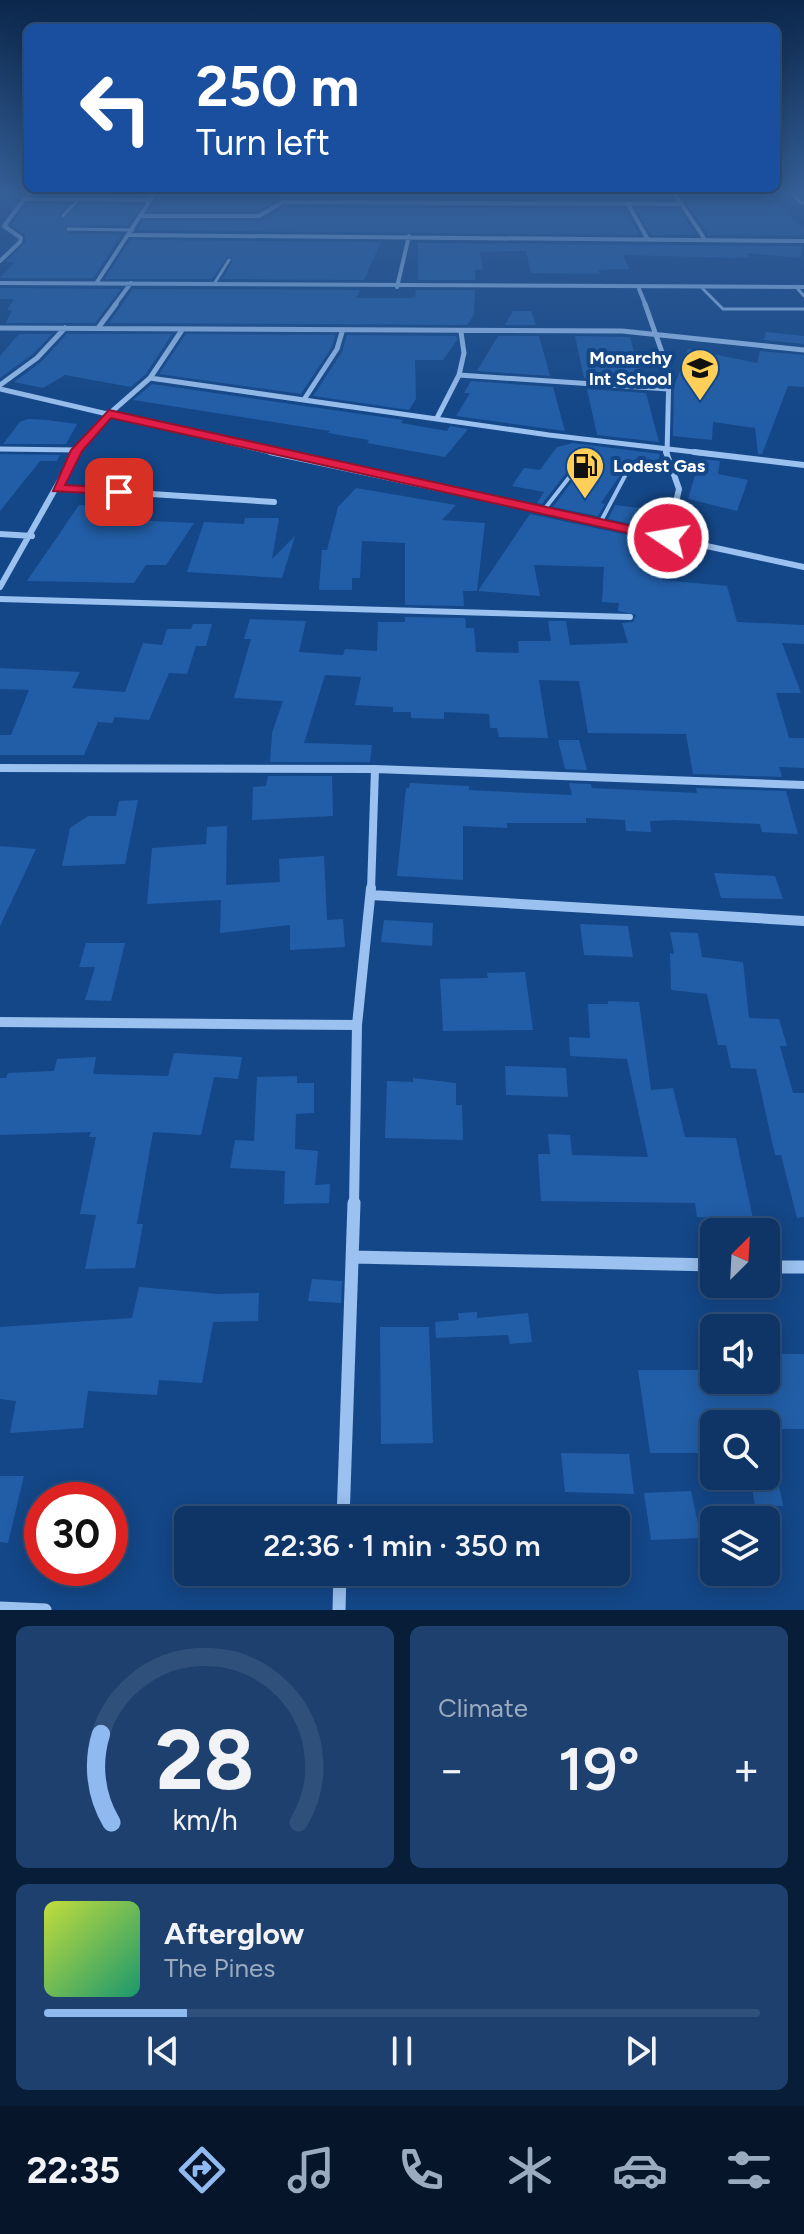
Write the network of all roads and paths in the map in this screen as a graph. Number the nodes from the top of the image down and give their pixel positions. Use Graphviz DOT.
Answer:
graph roads {
  1 [pos="108,265"];
  2 [pos="226,265"];
  3 [pos="402,265"];
  4 [pos="97,282"];
  5 [pos="0,283"];
  6 [pos="131,283"];
  7 [pos="214,284"];
  8 [pos="397,287"];
  9 [pos="804,287"];
  10 [pos="797,288"];
  11 [pos="639,289"];
  12 [pos="703,289"];
  13 [pos="804,296"];
  14 [pos="804,309"];
  15 [pos="0,328"];
  16 [pos="65,328"];
  17 [pos="98,328"];
  18 [pos="182,330"];
  19 [pos="342,332"];
  20 [pos="461,332"];
  21 [pos="657,332"];
  22 [pos="804,350"];
  23 [pos="459,375"];
  24 [pos="150,378"];
  25 [pos="0,387"];
  26 [pos="668,389"];
  27 [pos="305,398"];
  28 [pos="109,414"];
  29 [pos="437,418"];
  30 [pos="0,449"];
  31 [pos="665,449"];
  32 [pos="77,450"];
  33 [pos="804,465"];
  34 [pos="578,466"];
  35 [pos="626,474"];
  36 [pos="58,488"];
  37 [pos="274,502"];
  38 [pos="543,511"];
  39 [pos="600,523"];
  40 [pos="0,534"];
  41 [pos="32,536"];
  42 [pos="668,538"];
  43 [pos="804,567"];
  44 [pos="0,587"];
  45 [pos="0,599"];
  46 [pos="630,617"];
  47 [pos="0,768"];
  48 [pos="375,769"];
  49 [pos="804,785"];
  50 [pos="371,895"];
  51 [pos="804,921"];
  52 [pos="0,1022"];
  53 [pos="357,1025"];
  54 [pos="353,1257"];
  55 [pos="700,1265"];
  56 [pos="780,1267"];
  57 [pos="804,1267"];
  58 [pos="344,1506"];
  59 [pos="340,1586"];
  60 [pos="0,1608"];
  61 [pos="45,1610"];
  62 [pos="339,1610"];
  1 -- 4 [label="street"];
  2 -- 7 [label="lane"];
  3 -- 8 [label="street"];
  4 -- 5 [label="street"];
  4 -- 6 [label="street"];
  6 -- 7 [label="street"];
  6 -- 17 [label="street"];
  7 -- 8 [label="street"];
  8 -- 11 [label="street"];
  9 -- 10 [label="street"];
  10 -- 12 [label="street"];
  10 -- 13 [label="lane"];
  11 -- 12 [label="street"];
  11 -- 21 [label="street"];
  12 -- 14 [label="lane"];
  15 -- 16 [label="street"];
  16 -- 17 [label="street"];
  16 -- 25 [label="street"];
  17 -- 18 [label="street"];
  18 -- 19 [label="street"];
  18 -- 24 [label="street"];
  19 -- 20 [label="street"];
  19 -- 27 [label="street"];
  20 -- 21 [label="street"];
  20 -- 23 [label="street"];
  21 -- 22 [label="street"];
  21 -- 26 [label="street"];
  23 -- 26 [label="street"];
  23 -- 29 [label="street"];
  24 -- 27 [label="street"];
  24 -- 28 [label="street"];
  25 -- 28 [label="street"];
  26 -- 31 [label="street"];
  27 -- 29 [label="street"];
  28 -- 32 [label="street"];
  28 -- 38 [label="street"];
  29 -- 31 [label="street"];
  30 -- 32 [label="street"];
  31 -- 33 [label="street"];
  31 -- 42 [label="street"];
  32 -- 36 [label="street"];
  34 -- 38 [label="lane"];
  35 -- 39 [label="lane"];
  36 -- 37 [label="street"];
  36 -- 41 [label="street"];
  38 -- 39 [label="street"];
  39 -- 42 [label="street"];
  40 -- 41 [label="street"];
  41 -- 44 [label="street"];
  42 -- 43 [label="street"];
  45 -- 46 [label="street"];
  47 -- 48 [label="street"];
  48 -- 49 [label="street"];
  48 -- 50 [label="street"];
  50 -- 51 [label="street"];
  50 -- 53 [label="street"];
  52 -- 53 [label="street"];
  53 -- 54 [label="street"];
  54 -- 55 [label="street"];
  54 -- 58 [label="street"];
  56 -- 57 [label="street"];
  59 -- 62 [label="street"];
  60 -- 61 [label="street"];
}
